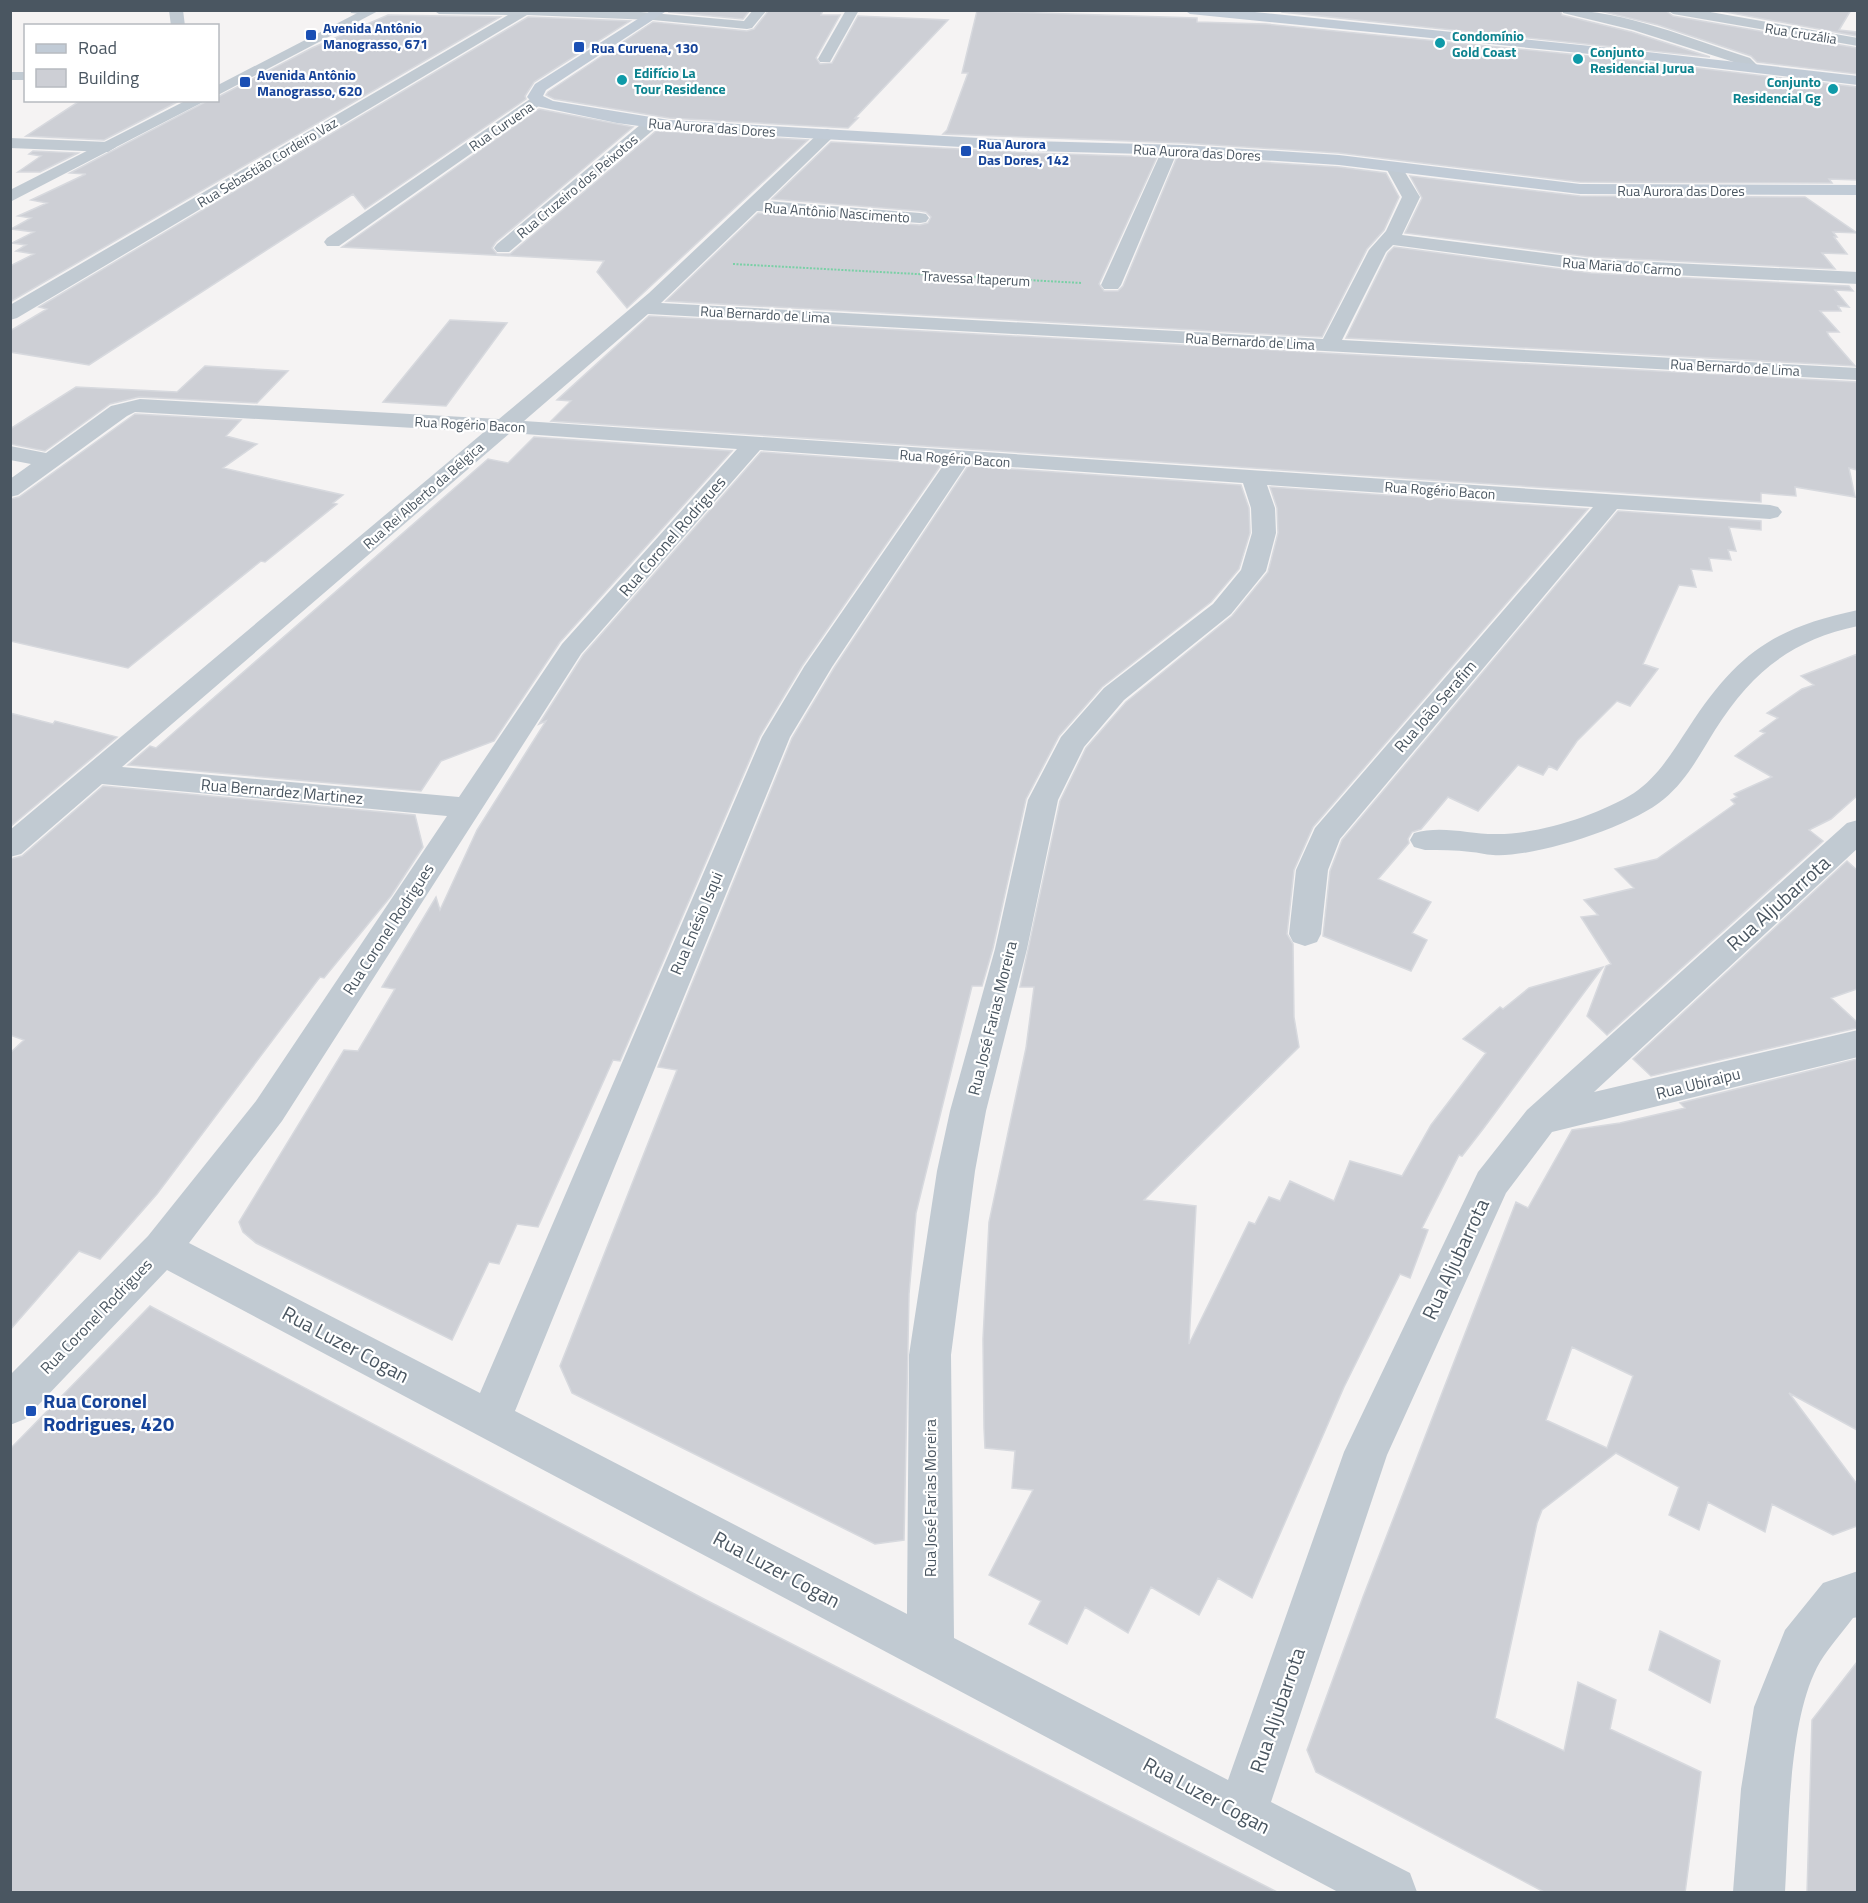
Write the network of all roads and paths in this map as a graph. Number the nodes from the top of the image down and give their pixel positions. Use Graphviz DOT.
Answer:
graph roads {
  1 [pos="356,10"];
  2 [pos="363,10"];
  3 [pos="374,10"];
  4 [pos="439,10"];
  5 [pos="761,10"];
  6 [pos="853,10"];
  7 [pos="1190,10"];
  8 [pos="1568,10"];
  9 [pos="1673,10"];
  10 [pos="524,11"];
  11 [pos="657,13"];
  12 [pos="1857,42"];
  13 [pos="825,59"];
  14 [pos="1754,69"];
  15 [pos="1857,81"];
  16 [pos="221,88"];
  17 [pos="538,100"];
  18 [pos="196,102"];
  19 [pos="652,123"];
  20 [pos="827,134"];
  21 [pos="10,142"];
  22 [pos="108,147"];
  23 [pos="1170,150"];
  24 [pos="1394,168"];
  25 [pos="1857,190"];
  26 [pos="10,197"];
  27 [pos="753,205"];
  28 [pos="920,218"];
  29 [pos="1389,239"];
  30 [pos="333,242"];
  31 [pos="503,248"];
  32 [pos="693,261"];
  33 [pos="1857,278"];
  34 [pos="1111,285"];
  35 [pos="643,308"];
  36 [pos="10,314"];
  37 [pos="1329,346"];
  38 [pos="1857,374"];
  39 [pos="503,426"];
  40 [pos="754,443"];
  41 [pos="10,453"];
  42 [pos="960,458"];
  43 [pos="51,460"];
  44 [pos="1253,477"];
  45 [pos="10,490"];
  46 [pos="1611,501"];
  47 [pos="1770,512"];
  48 [pos="1857,618"];
  49 [pos="96,774"];
  50 [pos="467,808"];
  51 [pos="1857,830"];
  52 [pos="1425,840"];
  53 [pos="10,847"];
  54 [pos="1305,934"];
  55 [pos="1857,1043"];
  56 [pos="1539,1121"];
  57 [pos="162,1248"];
  58 [pos="10,1405"];
  59 [pos="490,1419"];
  60 [pos="1857,1594"];
  61 [pos="930,1649"];
  62 [pos="1242,1813"];
  63 [pos="1362,1885"];
  64 [pos="1759,1893"];
  1 -- 2 [label="street"];
  3 -- 16 [label="street"];
  4 -- 10 [label="street"];
  5 -- 11 [label="street"];
  6 -- 13 [label="street"];
  7 -- 14 [label="main road"];
  8 -- 14 [label="street"];
  9 -- 12 [label="street, Rua Cruzália"];
  10 -- 11 [label="street"];
  10 -- 36 [label="street, Rua Sebastião Cordeiro Vaz"];
  11 -- 17 [label="main road, Rua Curuena"];
  14 -- 15 [label="main road"];
  17 -- 19 [label="main road, Rua Aurora das Dores"];
  17 -- 30 [label="street, Rua Curuena"];
  18 -- 22 [label="street"];
  19 -- 20 [label="main road, Rua Aurora das Dores"];
  19 -- 31 [label="street, Rua Cruzeiro dos Peixotos"];
  20 -- 23 [label="main road, Rua Aurora das Dores"];
  20 -- 27 [label="street, Rua Rei Alberto da Bélgica"];
  21 -- 22 [label="street"];
  22 -- 26 [label="street"];
  23 -- 24 [label="main road, Rua Aurora das Dores"];
  23 -- 34 [label="street"];
  24 -- 25 [label="main road, Rua Aurora das Dores"];
  24 -- 29 [label="street"];
  27 -- 28 [label="street, Rua Antônio Nascimento"];
  27 -- 32 [label="street, Rua Rei Alberto da Bélgica"];
  29 -- 33 [label="street, Rua Maria do Carmo"];
  29 -- 37 [label="street"];
  32 -- 34 [label="path, Travessa Itaperum"];
  32 -- 35 [label="street, Rua Rei Alberto da Bélgica"];
  35 -- 37 [label="street, Rua Bernardo de Lima"];
  35 -- 39 [label="street, Rua Rei Alberto da Bélgica"];
  37 -- 38 [label="street, Rua Bernardo de Lima"];
  39 -- 40 [label="street, Rua Rogério Bacon"];
  39 -- 43 [label="street, Rua Rogério Bacon"];
  39 -- 49 [label="street, Rua Rei Alberto da Bélgica"];
  40 -- 42 [label="street, Rua Rogério Bacon"];
  40 -- 50 [label="street, Rua Coronel Rodrigues"];
  41 -- 43 [label="street"];
  42 -- 44 [label="street, Rua Rogério Bacon"];
  42 -- 59 [label="street, Rua Enésio Isqui"];
  43 -- 45 [label="street"];
  44 -- 46 [label="street, Rua Rogério Bacon"];
  44 -- 61 [label="street, Rua José Farias Moreira"];
  46 -- 47 [label="street, Rua Rogério Bacon"];
  46 -- 54 [label="street, Rua João Serafim"];
  48 -- 52 [label="street"];
  49 -- 50 [label="street, Rua Bernardez Martinez"];
  49 -- 53 [label="street, Rua Rei Alberto da Bélgica"];
  50 -- 57 [label="street, Rua Coronel Rodrigues"];
  51 -- 56 [label="street, Rua Aljubarrota"];
  55 -- 56 [label="street, Rua Ubiraipu"];
  56 -- 62 [label="street, Rua Aljubarrota"];
  57 -- 58 [label="street, Rua Coronel Rodrigues"];
  57 -- 59 [label="street, Rua Luzer Cogan"];
  59 -- 61 [label="street, Rua Luzer Cogan"];
  60 -- 64 [label="street"];
  61 -- 62 [label="street, Rua Luzer Cogan"];
  62 -- 63 [label="street, Rua Luzer Cogan"];
}
